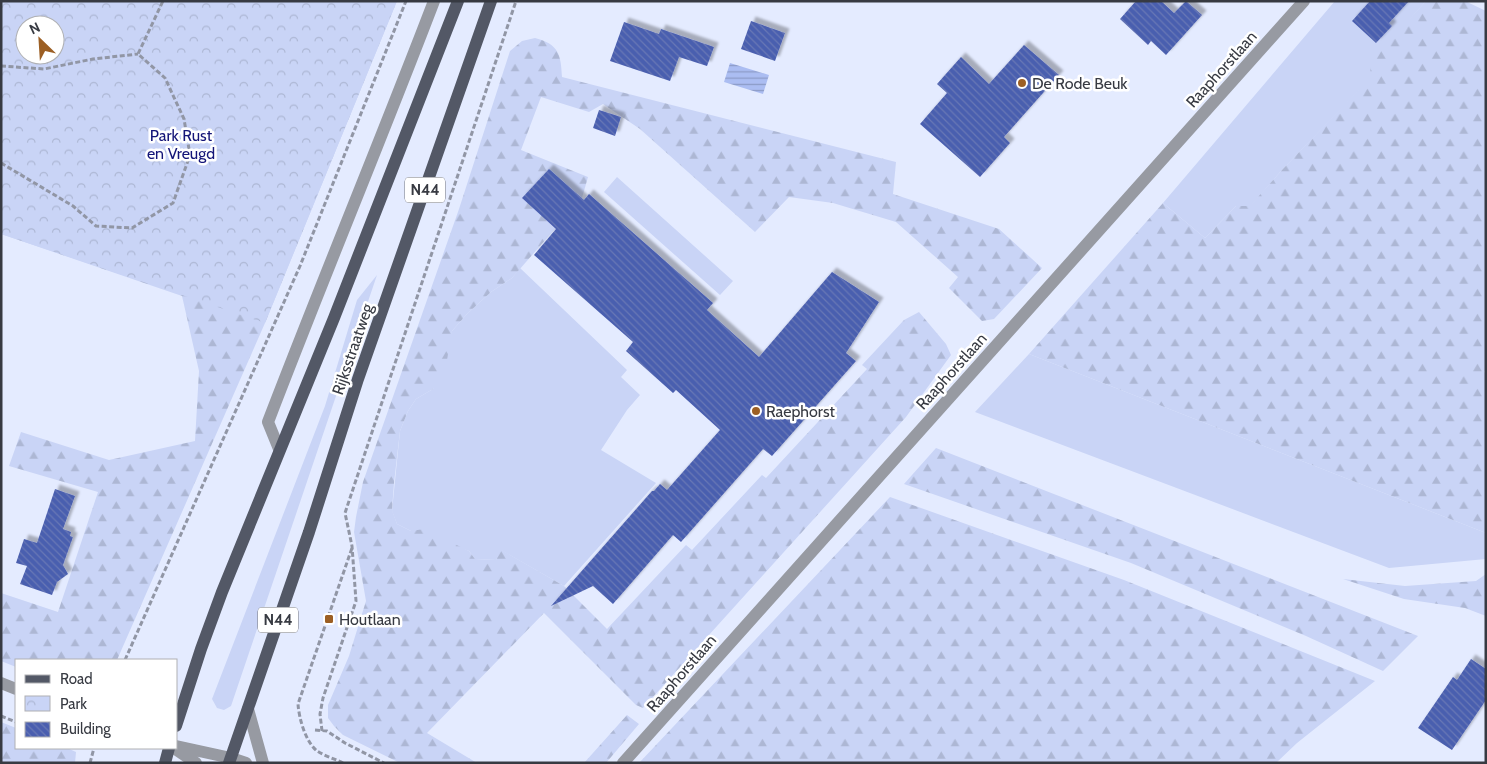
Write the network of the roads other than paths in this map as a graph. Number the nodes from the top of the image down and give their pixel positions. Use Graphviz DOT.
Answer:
graph roads {
  1 [pos="434,1"];
  2 [pos="458,1"];
  3 [pos="491,1"];
  4 [pos="1304,1"];
  5 [pos="279,449"];
  6 [pos="1,683"];
  7 [pos="15,689"];
  8 [pos="248,709"];
  9 [pos="178,720"];
  10 [pos="178,748"];
  11 [pos="169,749"];
  12 [pos="178,749"];
  13 [pos="230,760"];
  14 [pos="165,763"];
  15 [pos="196,763"];
  16 [pos="246,763"];
  17 [pos="263,763"];
  18 [pos="623,763"];
  1 -- 5 [label="street"];
  2 -- 5 [label="main road, Rijksstraatweg / N44"];
  3 -- 8 [label="main road, Rijksstraatweg / N44"];
  4 -- 18 [label="street, Raaphorstlaan"];
  5 -- 9 [label="main road, Rijksstraatweg / N44"];
  6 -- 7 [label="street"];
  8 -- 13 [label="main road, Rijksstraatweg / N44"];
  8 -- 17 [label="street"];
  10 -- 13 [label="street"];
  11 -- 14 [label="main road"];
  12 -- 15 [label="street"];
  13 -- 16 [label="street"];
}
